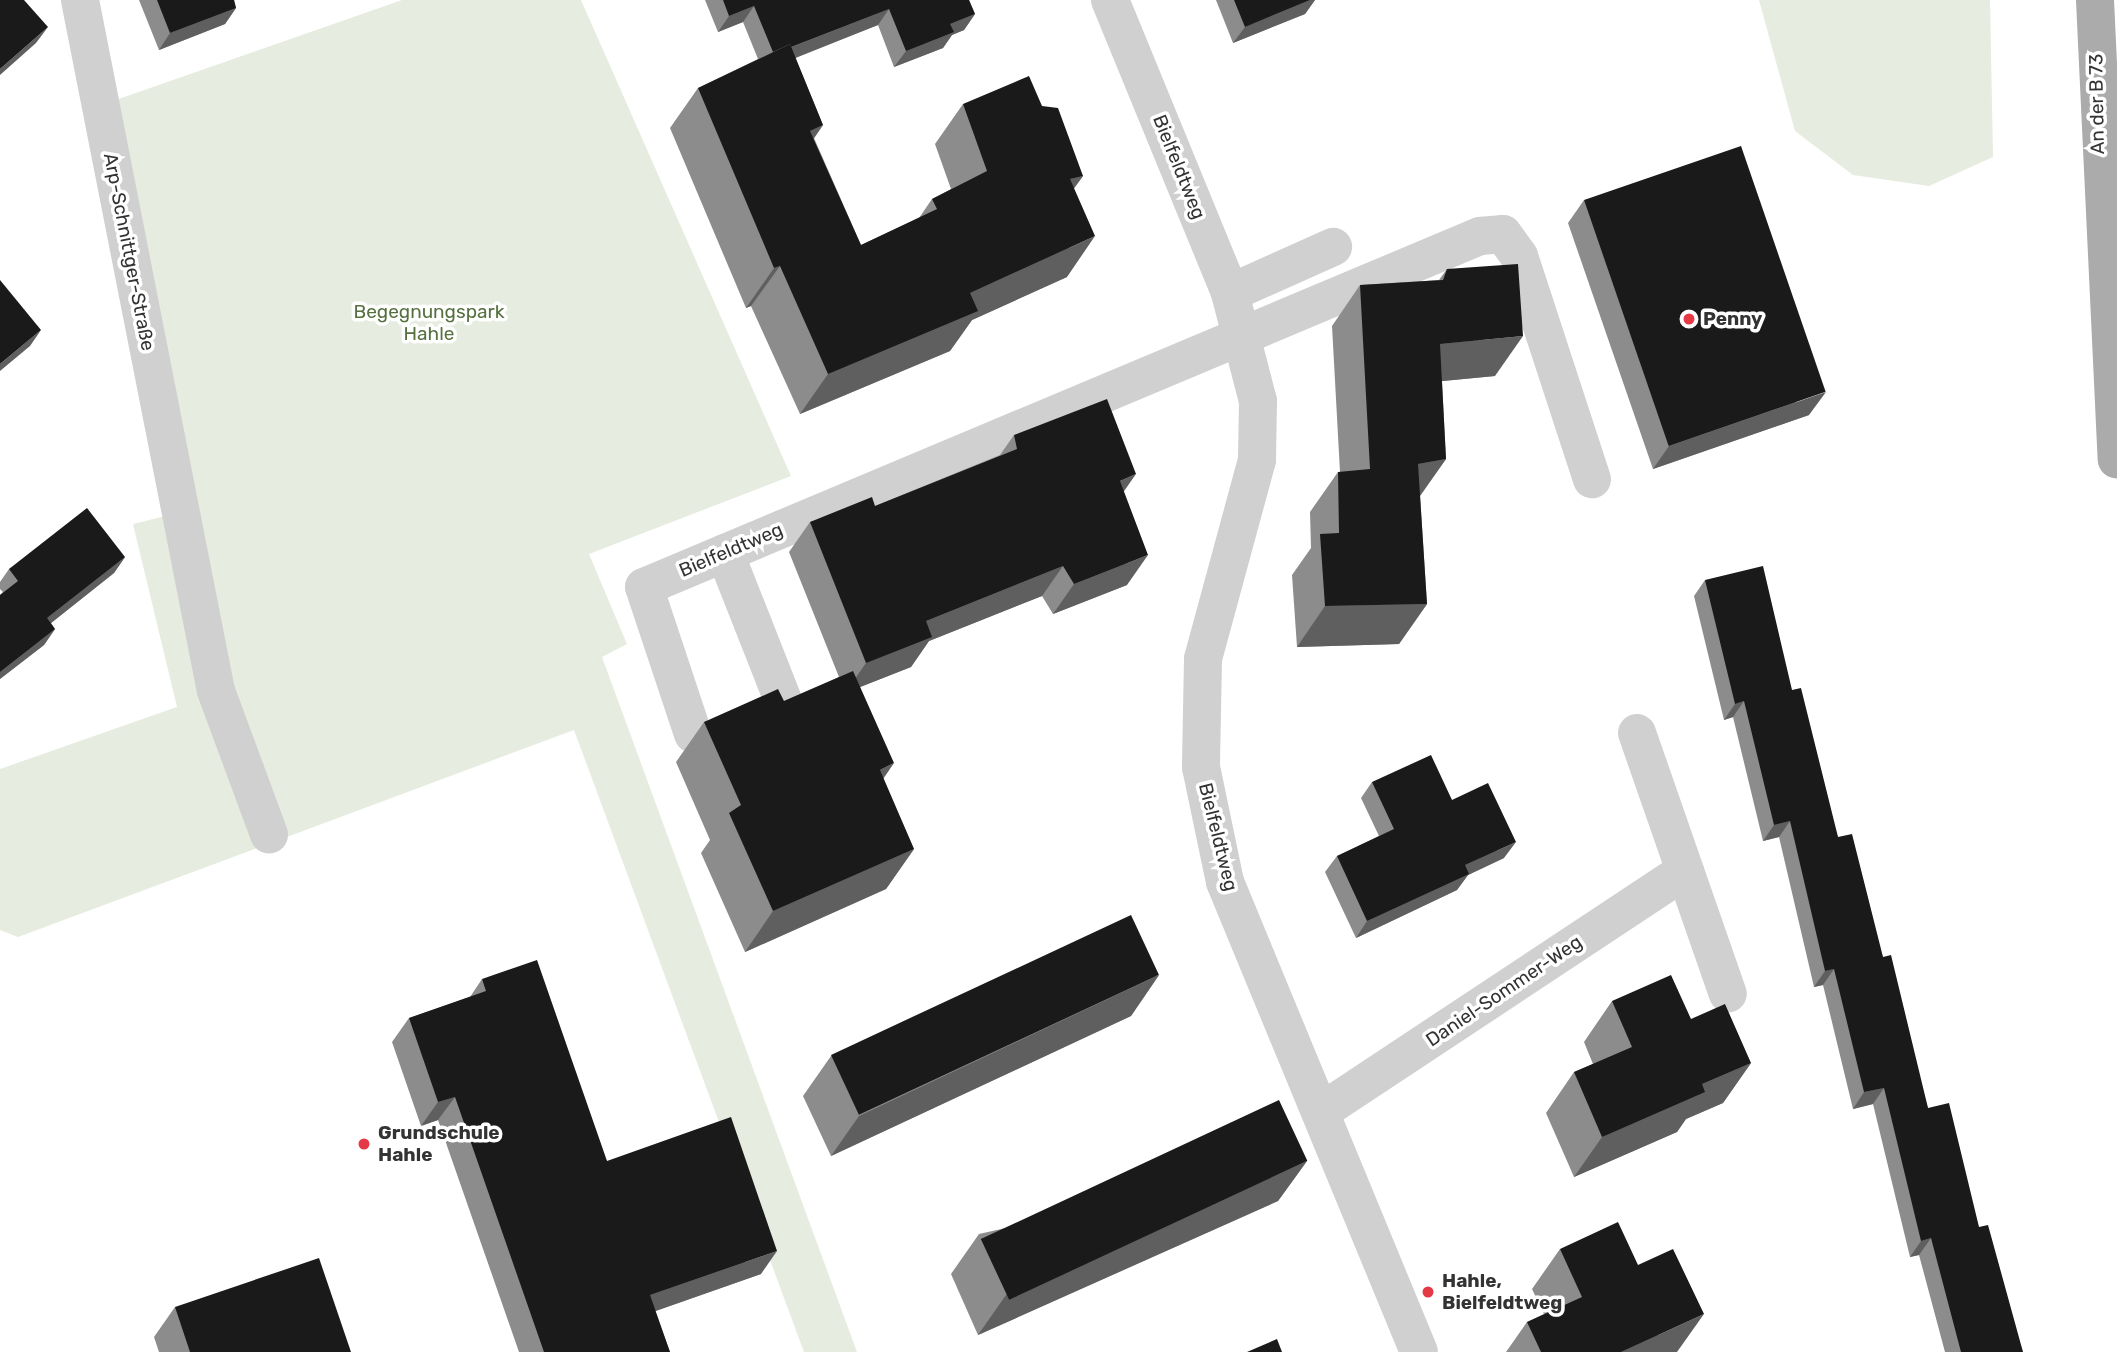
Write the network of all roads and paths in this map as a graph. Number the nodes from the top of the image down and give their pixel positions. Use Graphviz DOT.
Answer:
graph roads {
  1 [pos="80,0"];
  2 [pos="1110,0"];
  3 [pos="2095,0"];
  4 [pos="1333,247"];
  5 [pos="1230,293"];
  6 [pos="1244,336"];
  7 [pos="2117,458"];
  8 [pos="1592,479"];
  9 [pos="725,553"];
  10 [pos="785,705"];
  11 [pos="1637,733"];
  12 [pos="693,734"];
  13 [pos="269,834"];
  14 [pos="1685,871"];
  15 [pos="1728,994"];
  16 [pos="1322,1111"];
  17 [pos="1419,1352"];
  1 -- 13 [label="street, Arp-Schnittger-Straße"];
  2 -- 5 [label="street, Bielfeldtweg"];
  3 -- 7 [label="main road, An der B 73"];
  4 -- 5 [label="street"];
  5 -- 6 [label="street, Bielfeldtweg"];
  6 -- 8 [label="street"];
  6 -- 9 [label="street, Bielfeldtweg"];
  6 -- 16 [label="street, Bielfeldtweg"];
  9 -- 10 [label="street"];
  9 -- 12 [label="street, Bielfeldtweg"];
  11 -- 14 [label="street"];
  14 -- 15 [label="street"];
  14 -- 16 [label="street, Daniel-Sommer-Weg"];
  16 -- 17 [label="street, Bielfeldtweg"];
}
